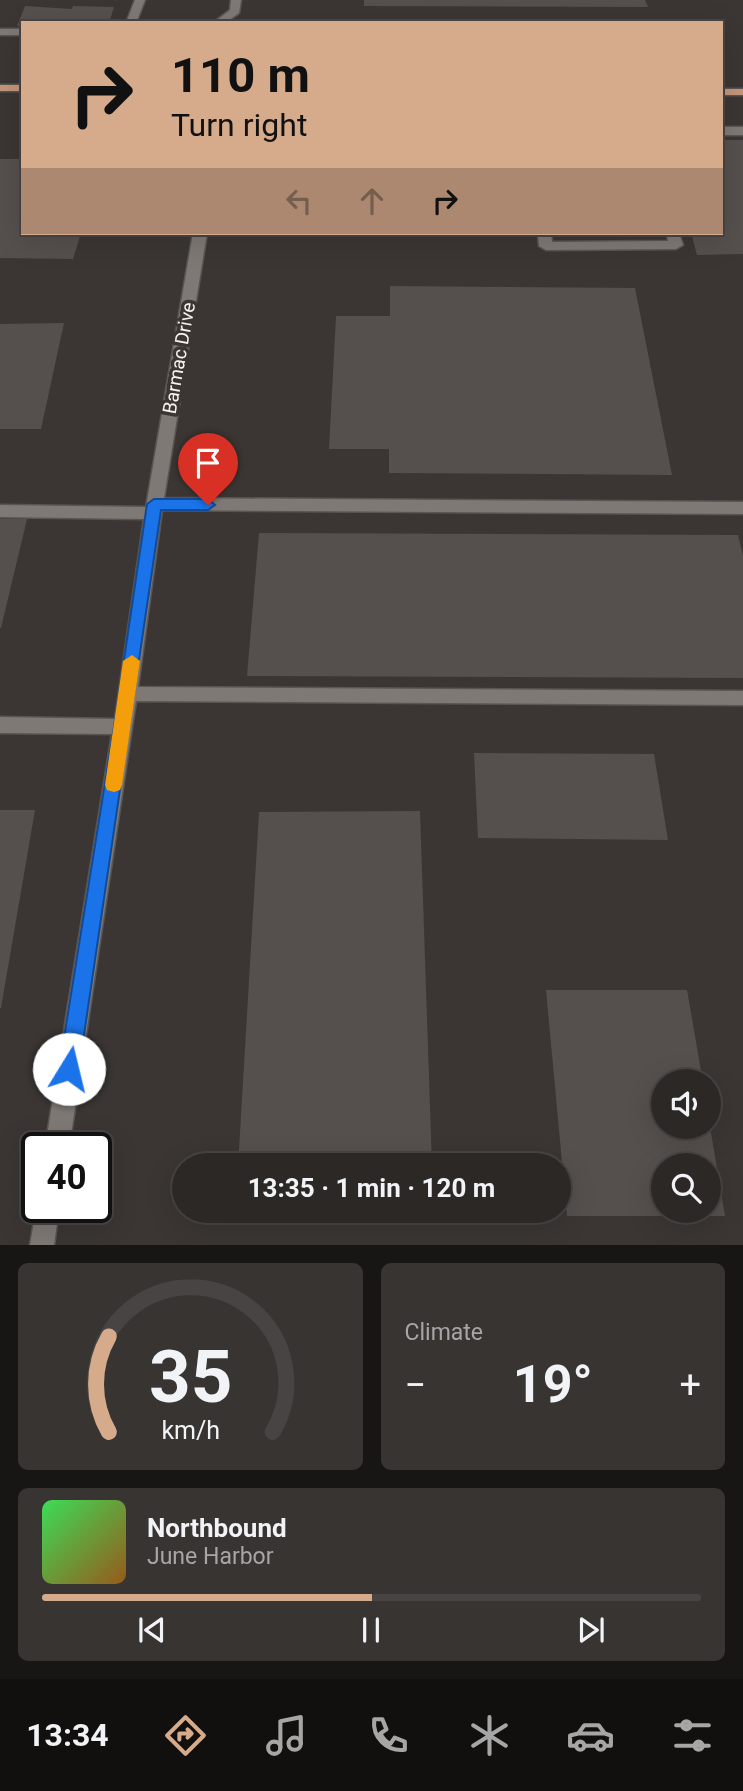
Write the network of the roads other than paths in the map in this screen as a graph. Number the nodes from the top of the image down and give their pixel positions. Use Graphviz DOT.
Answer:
graph roads {
  1 [pos="140,0"];
  2 [pos="237,9"];
  3 [pos="132,21"];
  4 [pos="221,21"];
  5 [pos="0,32"];
  6 [pos="21,32"];
  7 [pos="0,88"];
  8 [pos="21,88"];
  9 [pos="723,92"];
  10 [pos="743,92"];
  11 [pos="723,131"];
  12 [pos="743,131"];
  13 [pos="200,235"];
  14 [pos="545,235"];
  15 [pos="674,235"];
  16 [pos="153,508"];
  17 [pos="743,508"];
  18 [pos="0,511"];
  19 [pos="127,694"];
  20 [pos="743,698"];
  21 [pos="0,725"];
  22 [pos="123,727"];
  23 [pos="60,1132"];
  24 [pos="45,1223"];
  25 [pos="41,1245"];
  1 -- 3 [label="street"];
  2 -- 4 [label="street"];
  5 -- 6 [label="street"];
  7 -- 8 [label="main road"];
  9 -- 10 [label="main road"];
  11 -- 12 [label="street"];
  13 -- 16 [label="street, Barmac Drive"];
  14 -- 15 [label="street"];
  16 -- 17 [label="street"];
  16 -- 18 [label="street"];
  16 -- 19 [label="street, Barmac Drive"];
  19 -- 20 [label="street"];
  19 -- 22 [label="street, Barmac Drive"];
  21 -- 22 [label="street"];
  22 -- 23 [label="street, Barmac Drive"];
  24 -- 25 [label="street"];
}
